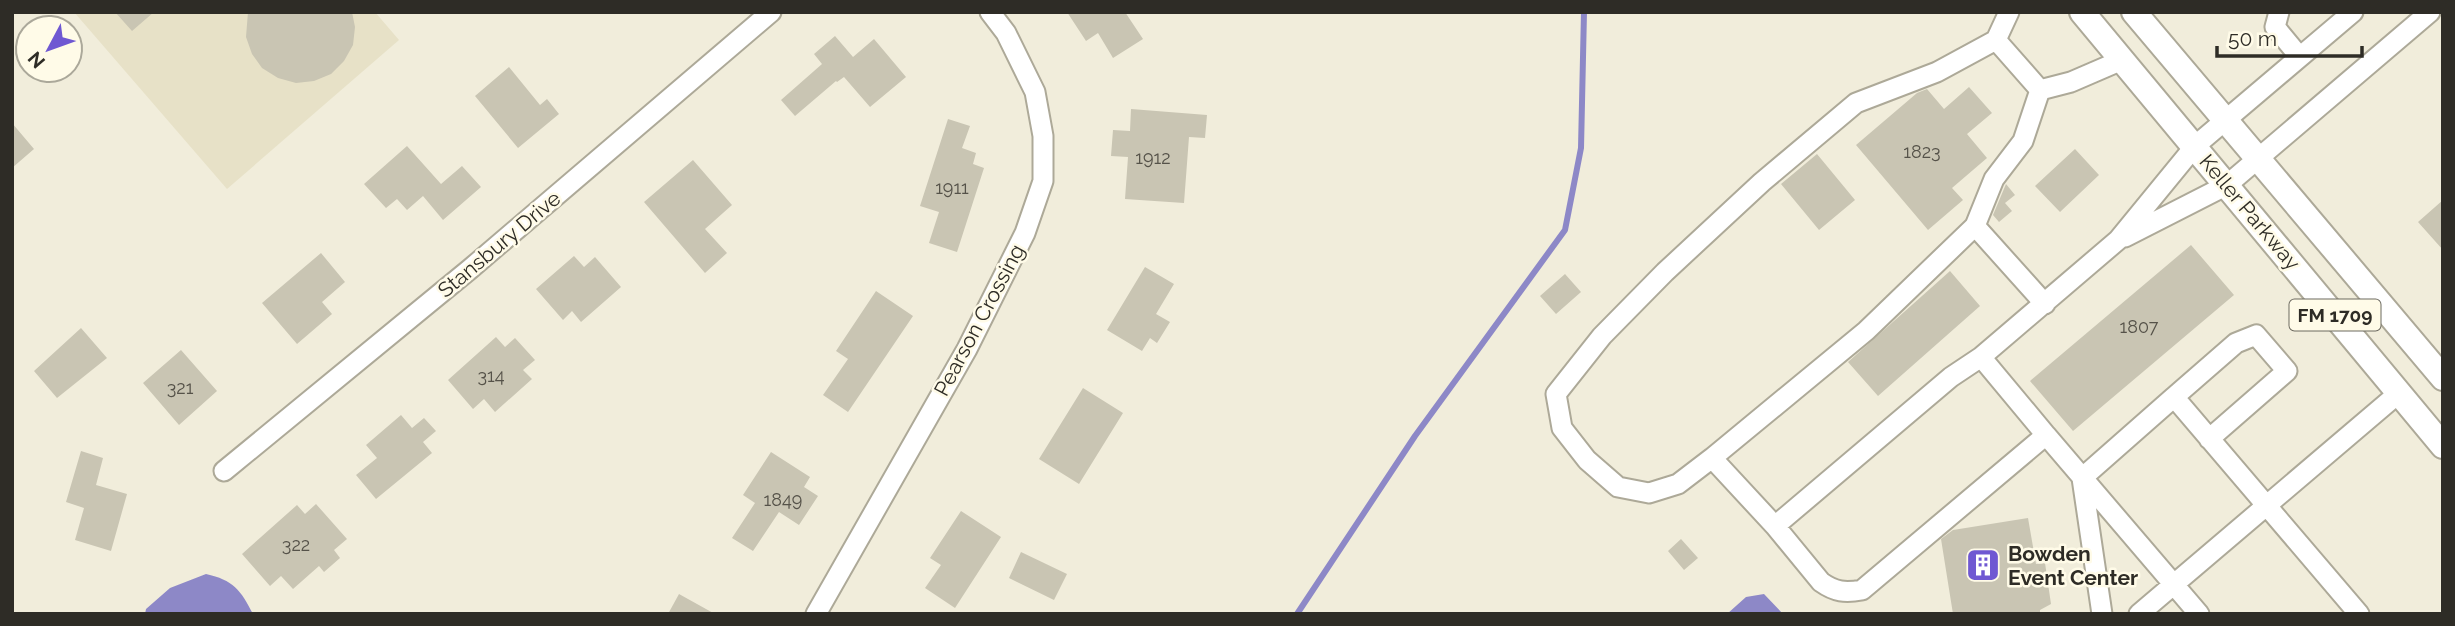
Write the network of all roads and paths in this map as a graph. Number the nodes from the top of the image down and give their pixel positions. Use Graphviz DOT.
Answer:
graph roads {
  1 [pos="771,12"];
  2 [pos="990,12"];
  3 [pos="2009,12"];
  4 [pos="2082,12"];
  5 [pos="2134,12"];
  6 [pos="2279,12"];
  7 [pos="2353,12"];
  8 [pos="2430,12"];
  9 [pos="1996,40"];
  10 [pos="2299,56"];
  11 [pos="2122,60"];
  12 [pos="2040,90"];
  13 [pos="2226,121"];
  14 [pos="2195,146"];
  15 [pos="2259,160"];
  16 [pos="2227,186"];
  17 [pos="1975,226"];
  18 [pos="2118,240"];
  19 [pos="2045,304"];
  20 [pos="1981,357"];
  21 [pos="2443,378"];
  22 [pos="2400,392"];
  23 [pos="2174,397"];
  24 [pos="2046,435"];
  25 [pos="2209,439"];
  26 [pos="2443,446"];
  27 [pos="1712,458"];
  28 [pos="224,471"];
  29 [pos="2082,478"];
  30 [pos="2265,506"];
  31 [pos="1775,526"];
  32 [pos="2174,584"];
  33 [pos="816,614"];
  34 [pos="2102,614"];
  35 [pos="2139,614"];
  36 [pos="2199,614"];
  37 [pos="2359,614"];
  1 -- 28 [label="street, Stansbury Drive"];
  2 -- 33 [label="street, Pearson Crossing"];
  3 -- 9 [label="street"];
  4 -- 11 [label="main road, Keller Parkway / FM 1709"];
  5 -- 13 [label="main road, Keller Parkway / FM 1709"];
  6 -- 10 [label="street"];
  7 -- 10 [label="street"];
  8 -- 15 [label="street"];
  9 -- 12 [label="street"];
  9 -- 27 [label="street"];
  10 -- 13 [label="street"];
  11 -- 12 [label="street"];
  11 -- 14 [label="main road, Keller Parkway / FM 1709"];
  12 -- 17 [label="street"];
  13 -- 14 [label="street"];
  13 -- 15 [label="main road, Keller Parkway / FM 1709"];
  14 -- 16 [label="main road, Keller Parkway / FM 1709"];
  14 -- 18 [label="street"];
  15 -- 16 [label="street"];
  15 -- 21 [label="main road, Keller Parkway / FM 1709"];
  16 -- 18 [label="street"];
  16 -- 22 [label="main road, Keller Parkway / FM 1709"];
  17 -- 19 [label="street"];
  17 -- 27 [label="street"];
  18 -- 19 [label="street"];
  19 -- 20 [label="street"];
  20 -- 24 [label="street"];
  20 -- 31 [label="street"];
  22 -- 26 [label="main road, Keller Parkway / FM 1709"];
  22 -- 30 [label="street"];
  23 -- 25 [label="street"];
  23 -- 25 [label="street"];
  23 -- 29 [label="street"];
  24 -- 29 [label="street"];
  24 -- 31 [label="street"];
  25 -- 30 [label="street"];
  27 -- 31 [label="street"];
  29 -- 32 [label="street"];
  29 -- 34 [label="street"];
  30 -- 32 [label="street"];
  30 -- 37 [label="street"];
  32 -- 35 [label="street"];
  32 -- 36 [label="street"];
}
